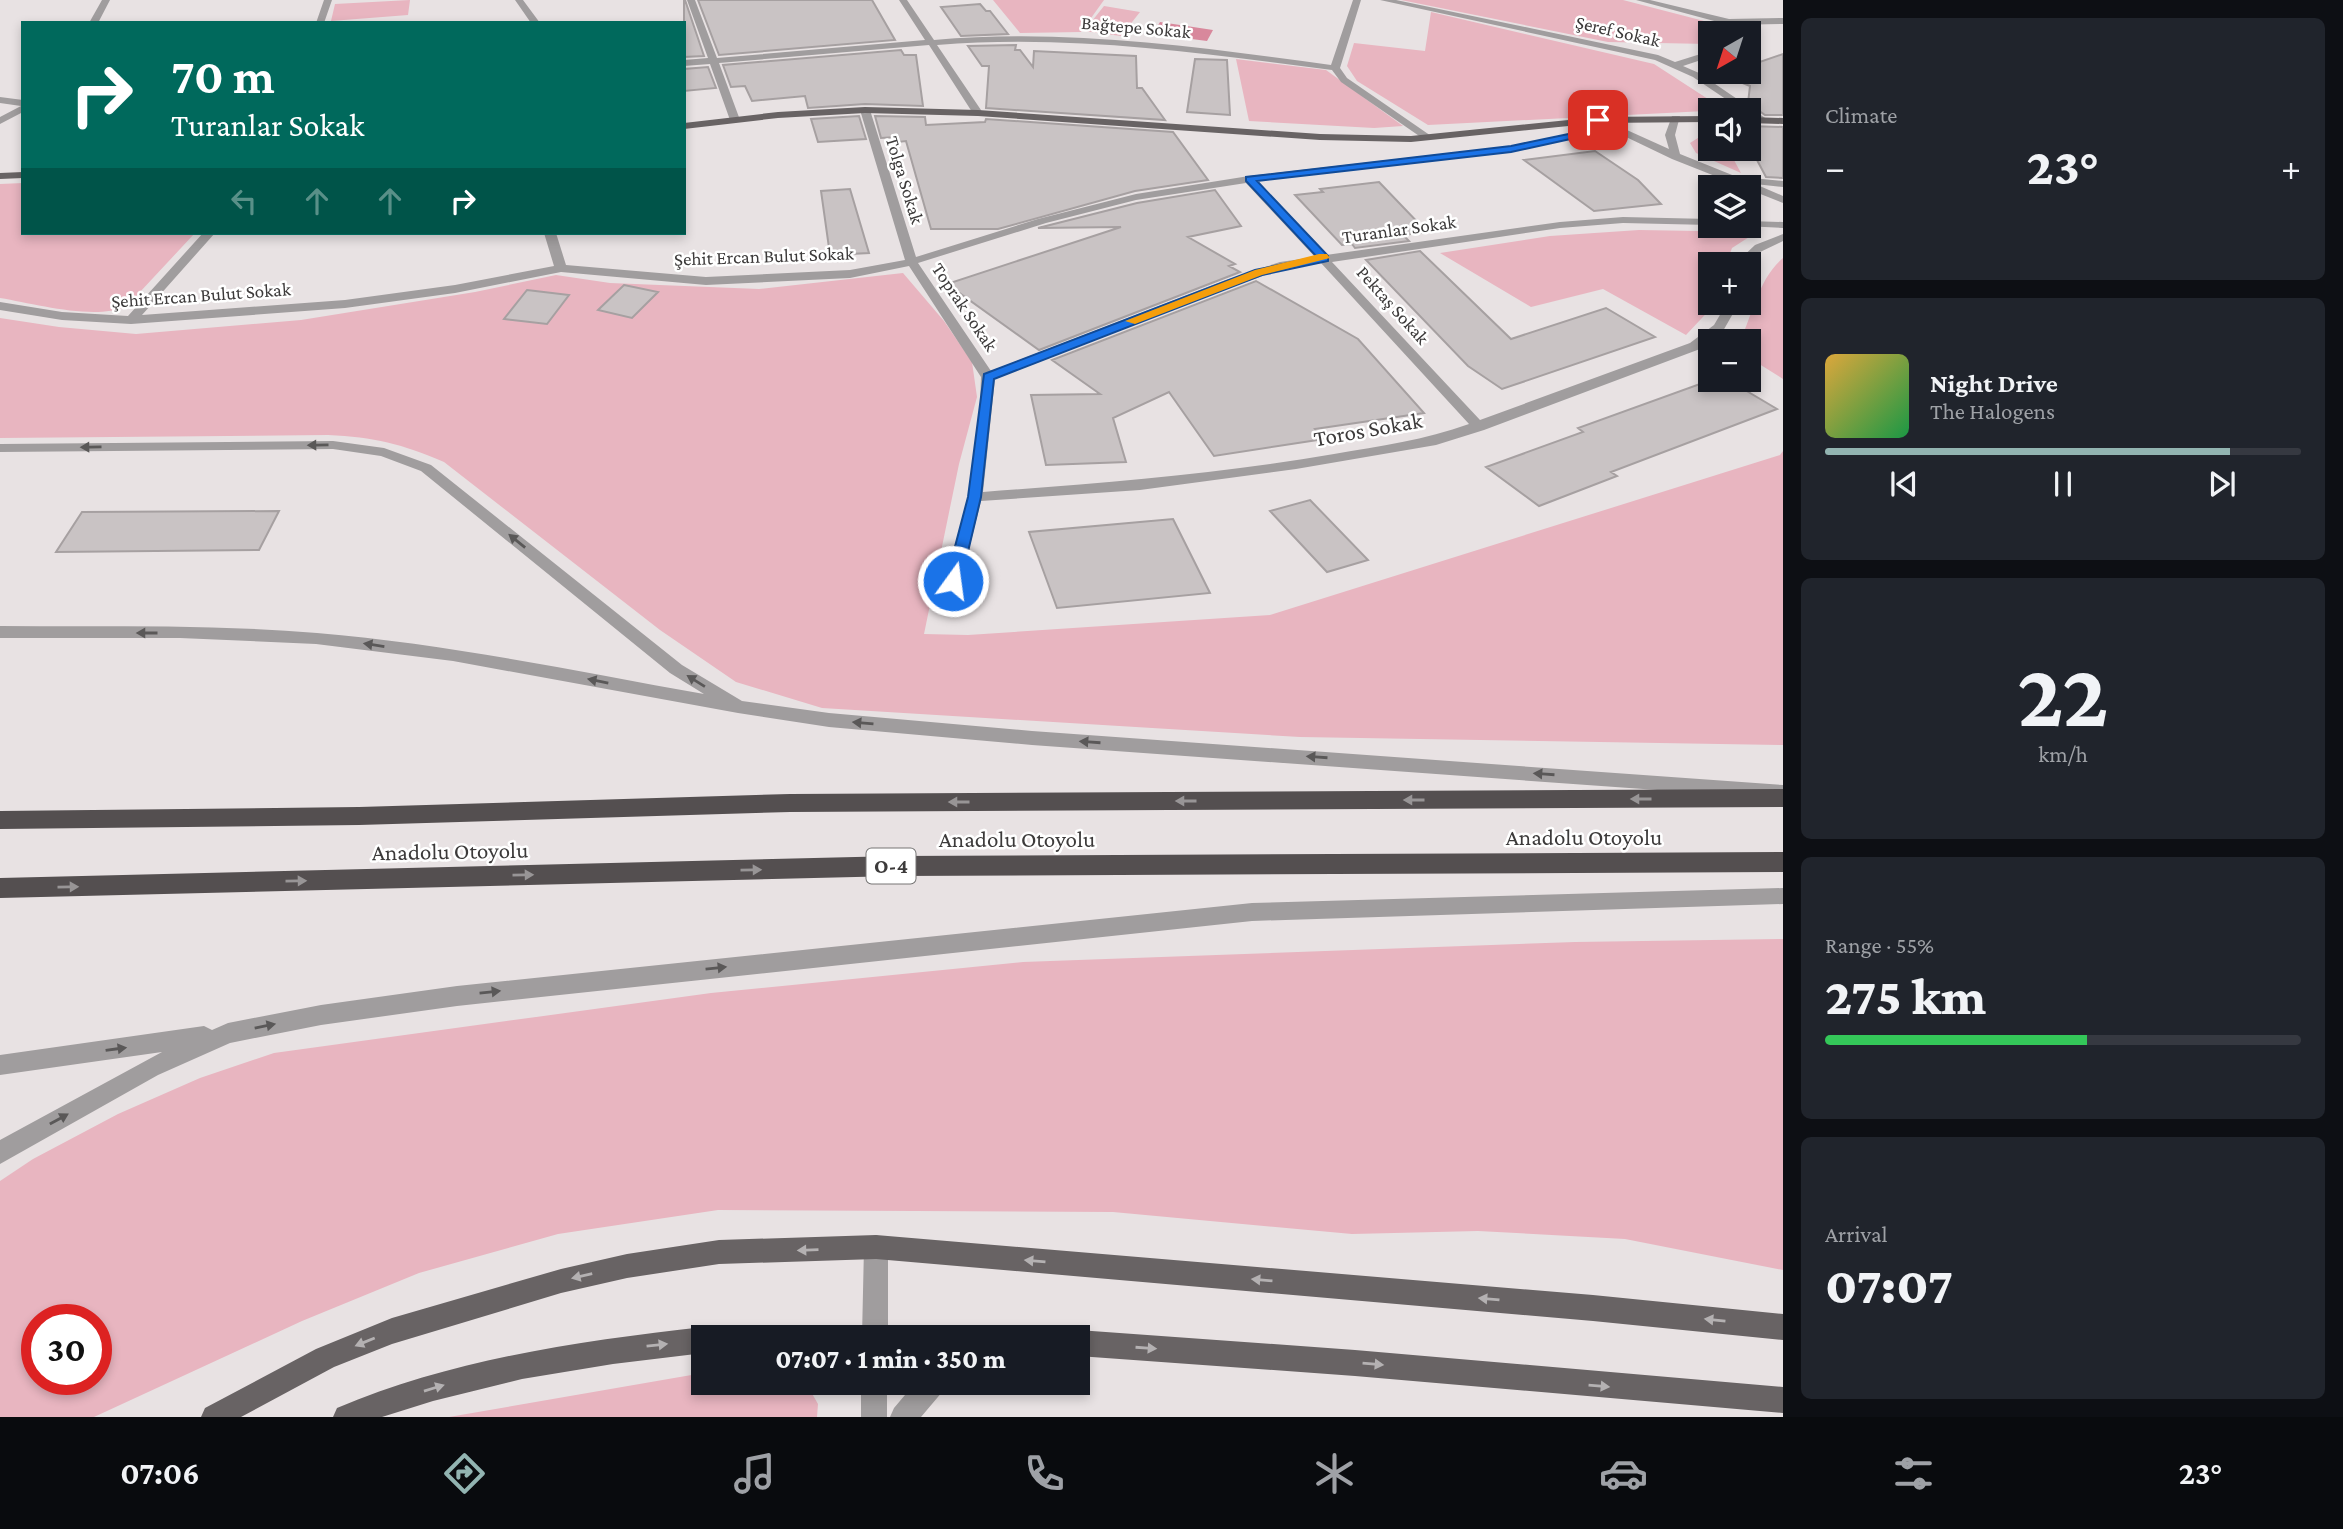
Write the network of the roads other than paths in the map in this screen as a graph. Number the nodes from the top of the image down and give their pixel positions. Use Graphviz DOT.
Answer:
graph roads {
  1 [pos="106,0"];
  2 [pos="329,0"];
  3 [pos="519,0"];
  4 [pos="691,0"];
  5 [pos="903,0"];
  6 [pos="1357,0"];
  7 [pos="1384,0"];
  8 [pos="1640,0"];
  9 [pos="94,21"];
  10 [pos="321,21"];
  11 [pos="535,21"];
  12 [pos="1783,21"];
  13 [pos="932,43"];
  14 [pos="1698,58"];
  15 [pos="714,61"];
  16 [pos="686,63"];
  17 [pos="1676,65"];
  18 [pos="1335,68"];
  19 [pos="0,100"];
  20 [pos="21,103"];
  21 [pos="21,109"];
  22 [pos="865,110"];
  23 [pos="978,113"];
  24 [pos="1676,118"];
  25 [pos="1698,119"];
  26 [pos="736,120"];
  27 [pos="1598,120"];
  28 [pos="1763,120"];
  29 [pos="0,121"];
  30 [pos="1783,121"];
  31 [pos="686,126"];
  32 [pos="1429,138"];
  33 [pos="1676,157"];
  34 [pos="21,175"];
  35 [pos="1718,175"];
  36 [pos="0,176"];
  37 [pos="1250,179"];
  38 [pos="1761,182"];
  39 [pos="1783,184"];
  40 [pos="1761,192"];
  41 [pos="1783,200"];
  42 [pos="1698,222"];
  43 [pos="1761,224"];
  44 [pos="1783,225"];
  45 [pos="207,235"];
  46 [pos="551,235"];
  47 [pos="1783,237"];
  48 [pos="1751,252"];
  49 [pos="1324,258"];
  50 [pos="911,261"];
  51 [pos="561,268"];
  52 [pos="0,306"];
  53 [pos="1726,315"];
  54 [pos="131,320"];
  55 [pos="988,377"];
  56 [pos="1479,427"];
  57 [pos="0,448"];
  58 [pos="975,497"];
  59 [pos="953,581"];
  60 [pos="0,632"];
  61 [pos="737,707"];
  62 [pos="1783,792"];
  63 [pos="1783,798"];
  64 [pos="0,820"];
  65 [pos="1783,862"];
  66 [pos="0,888"];
  67 [pos="1783,896"];
  68 [pos="228,1033"];
  69 [pos="0,1065"];
  70 [pos="0,1153"];
  71 [pos="876,1248"];
  72 [pos="875,1325"];
  73 [pos="1783,1327"];
  74 [pos="691,1341"];
  75 [pos="1090,1344"];
  76 [pos="874,1395"];
  77 [pos="922,1395"];
  78 [pos="1783,1401"];
  79 [pos="214,1417"];
  80 [pos="346,1417"];
  81 [pos="874,1417"];
  82 [pos="902,1417"];
  1 -- 9 [label="street"];
  2 -- 10 [label="street"];
  3 -- 11 [label="street"];
  4 -- 15 [label="street"];
  5 -- 13 [label="street"];
  6 -- 18 [label="street"];
  7 -- 17 [label="street, Şeref Sokak"];
  8 -- 12 [label="street"];
  13 -- 15 [label="street, Bağtepe Sokak"];
  13 -- 18 [label="street, Bağtepe Sokak"];
  13 -- 23 [label="street"];
  14 -- 17 [label="street"];
  15 -- 16 [label="street, Bağtepe Sokak"];
  15 -- 26 [label="street"];
  17 -- 28 [label="street, Şeref Sokak"];
  18 -- 32 [label="street"];
  19 -- 20 [label="street"];
  21 -- 29 [label="street"];
  22 -- 23 [label="main road"];
  22 -- 26 [label="main road"];
  22 -- 50 [label="street, Tolga Sokak"];
  23 -- 32 [label="main road"];
  24 -- 25 [label="main road"];
  24 -- 27 [label="main road"];
  24 -- 33 [label="street"];
  26 -- 31 [label="main road"];
  27 -- 32 [label="main road"];
  27 -- 33 [label="street"];
  27 -- 37 [label="street, Şehit Ercan Bulut Sokak"];
  28 -- 30 [label="main road"];
  33 -- 35 [label="street"];
  34 -- 36 [label="main road"];
  37 -- 49 [label="street, Pektaş Sokak"];
  37 -- 50 [label="street, Şehit Ercan Bulut Sokak"];
  38 -- 39 [label="street"];
  40 -- 41 [label="street"];
  42 -- 49 [label="street, Turanlar Sokak"];
  43 -- 44 [label="street"];
  45 -- 54 [label="street"];
  46 -- 51 [label="street"];
  47 -- 48 [label="street"];
  49 -- 55 [label="street, Turanlar Sokak"];
  49 -- 56 [label="street, Pektaş Sokak"];
  50 -- 51 [label="street, Şehit Ercan Bulut Sokak"];
  50 -- 55 [label="street, Toprak Sokak"];
  51 -- 54 [label="street, Şehit Ercan Bulut Sokak"];
  52 -- 54 [label="street, Şehit Ercan Bulut Sokak"];
  53 -- 56 [label="street, Toros Sokak"];
  55 -- 58 [label="street, Toprak Sokak"];
  56 -- 58 [label="street, Toros Sokak"];
  61 -- 57 [label="street, one-way"];
  58 -- 59 [label="street, Toprak Sokak"];
  61 -- 60 [label="street, one-way"];
  62 -- 61 [label="street, one-way"];
  63 -- 64 [label="highway, Anadolu Otoyolu, one-way"];
  66 -- 65 [label="highway, Anadolu Otoyolu / O-4, one-way"];
  68 -- 67 [label="street, one-way"];
  69 -- 68 [label="street, one-way"];
  70 -- 68 [label="street, one-way"];
  71 -- 72 [label="street"];
  73 -- 71 [label="main road, one-way"];
  71 -- 79 [label="main road, one-way"];
  80 -- 74 [label="main road, one-way"];
  75 -- 78 [label="main road, one-way"];
  76 -- 81 [label="street"];
  77 -- 82 [label="street"];
}
